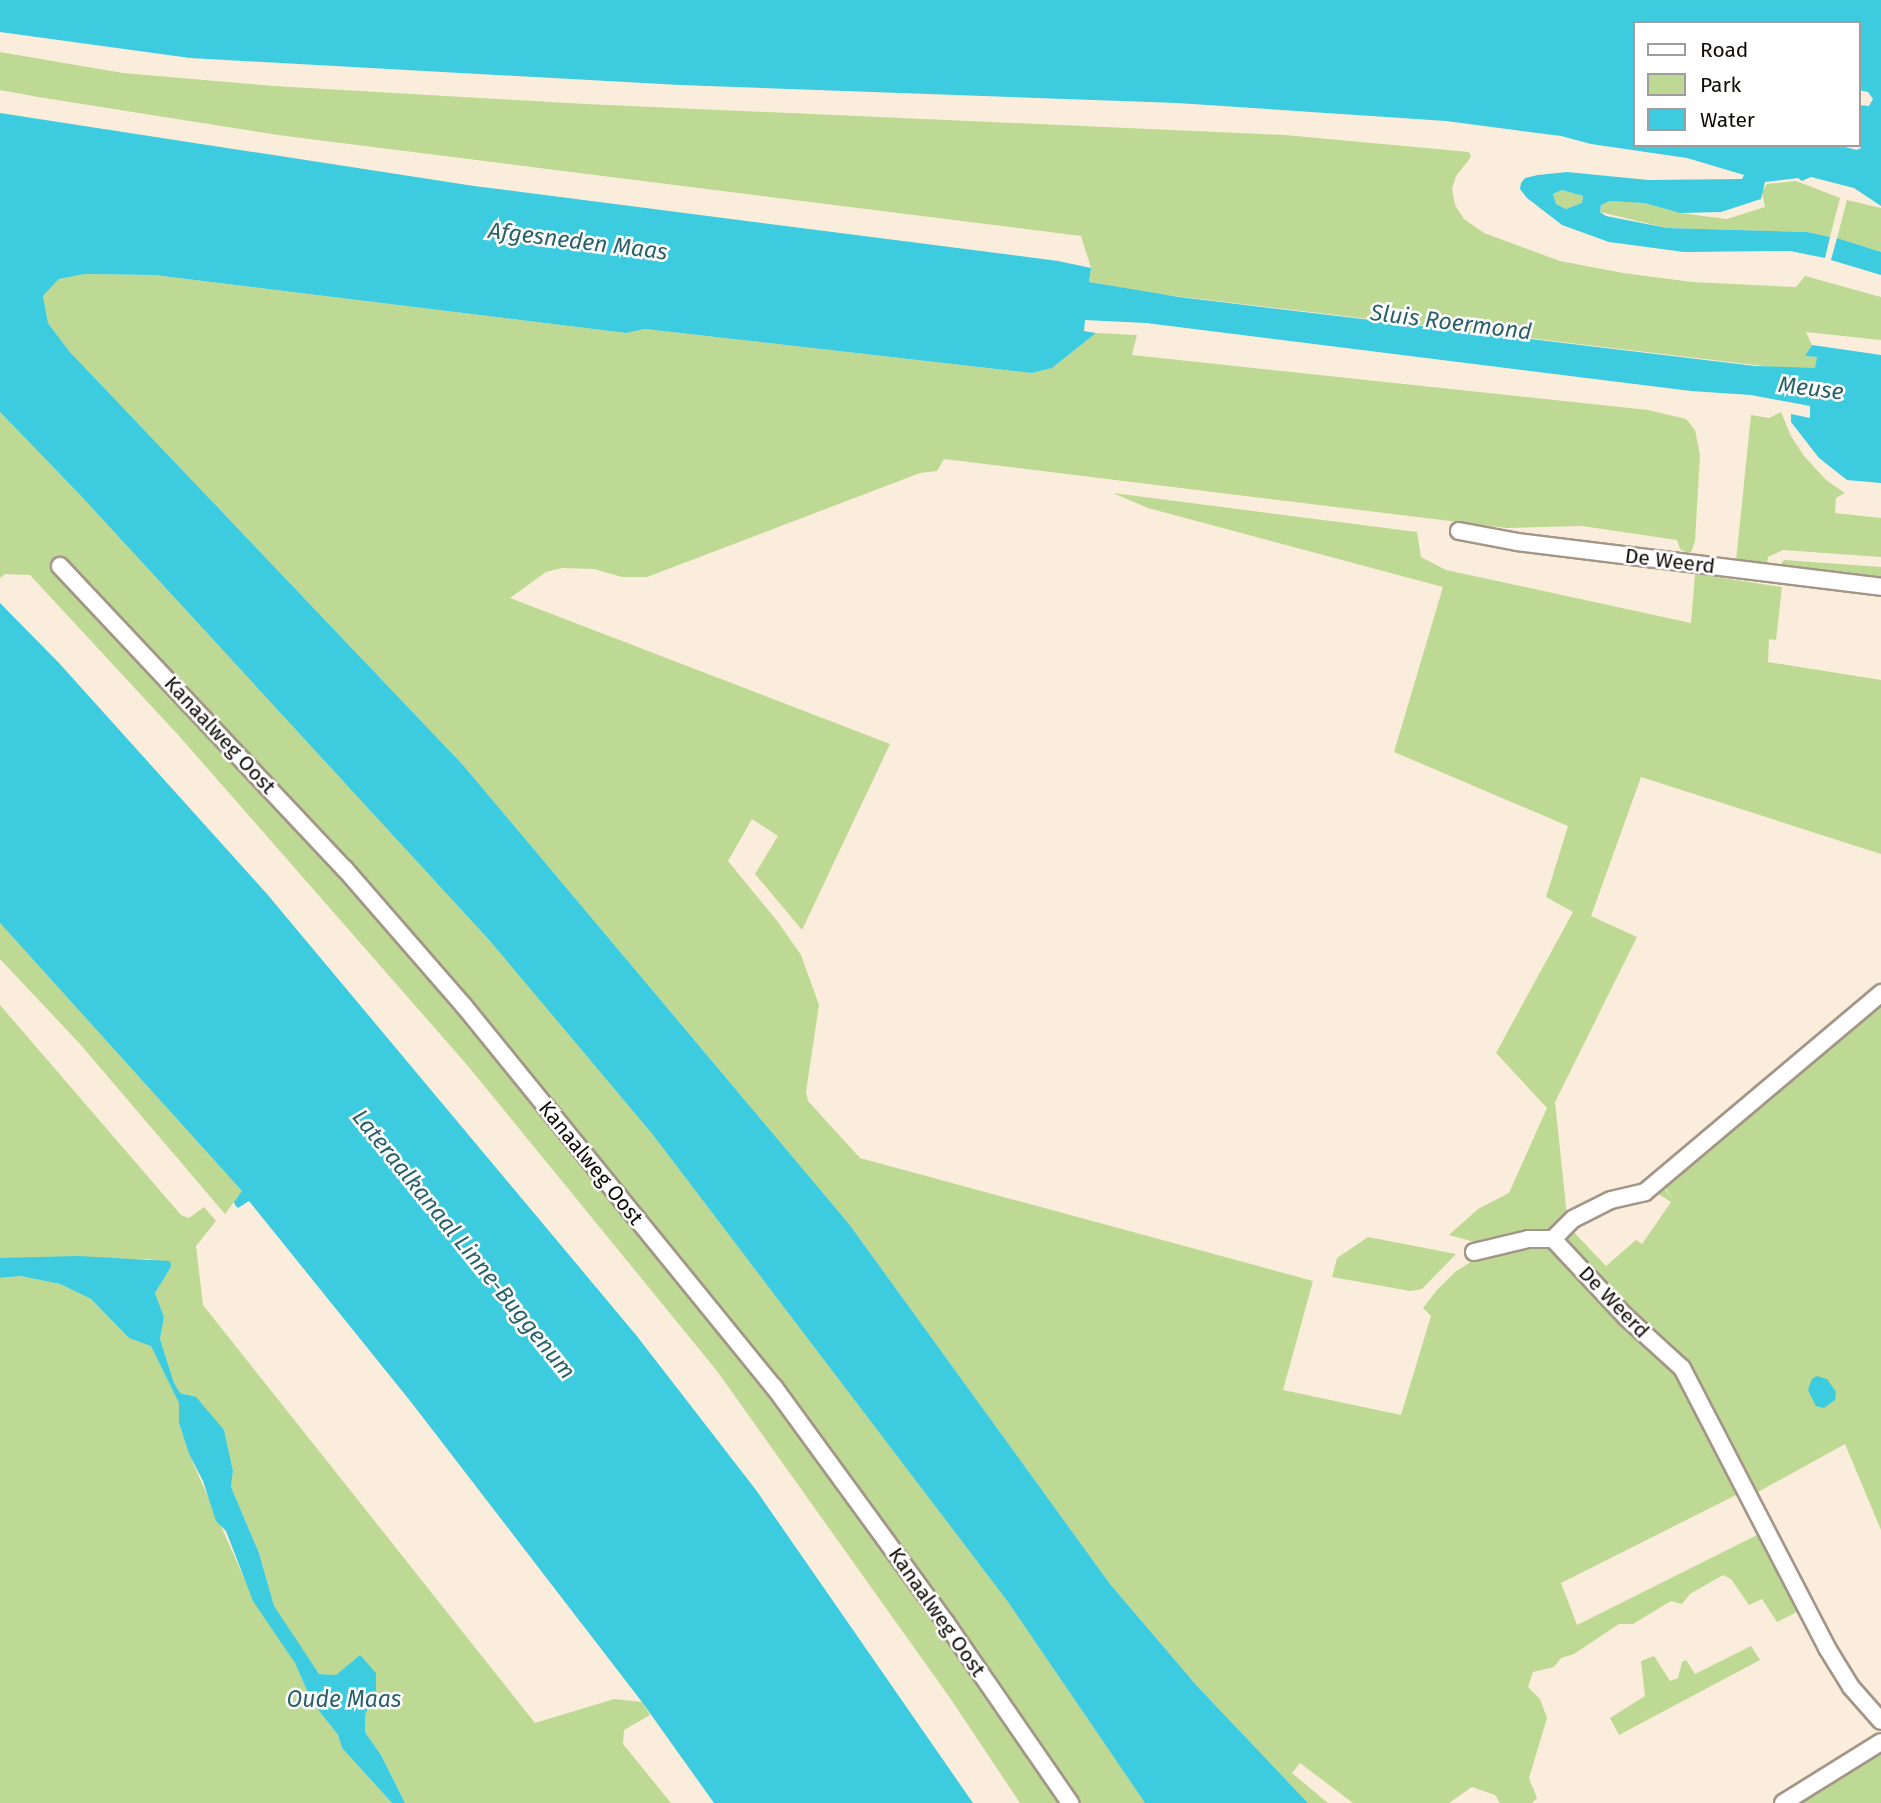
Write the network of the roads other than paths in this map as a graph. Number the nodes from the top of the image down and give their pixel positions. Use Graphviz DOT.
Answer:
graph roads {
  1 [pos="1459,531"];
  2 [pos="61,566"];
  3 [pos="1881,587"];
  4 [pos="1881,993"];
  5 [pos="1553,1238"];
  6 [pos="1474,1252"];
  7 [pos="1881,1721"];
  8 [pos="1881,1742"];
  9 [pos="1070,1803"];
  10 [pos="1783,1803"];
  1 -- 3 [label="street, De Weerd"];
  2 -- 9 [label="street, Kanaalweg Oost"];
  4 -- 5 [label="street"];
  5 -- 6 [label="street"];
  5 -- 7 [label="street, De Weerd"];
  8 -- 10 [label="street"];
}
